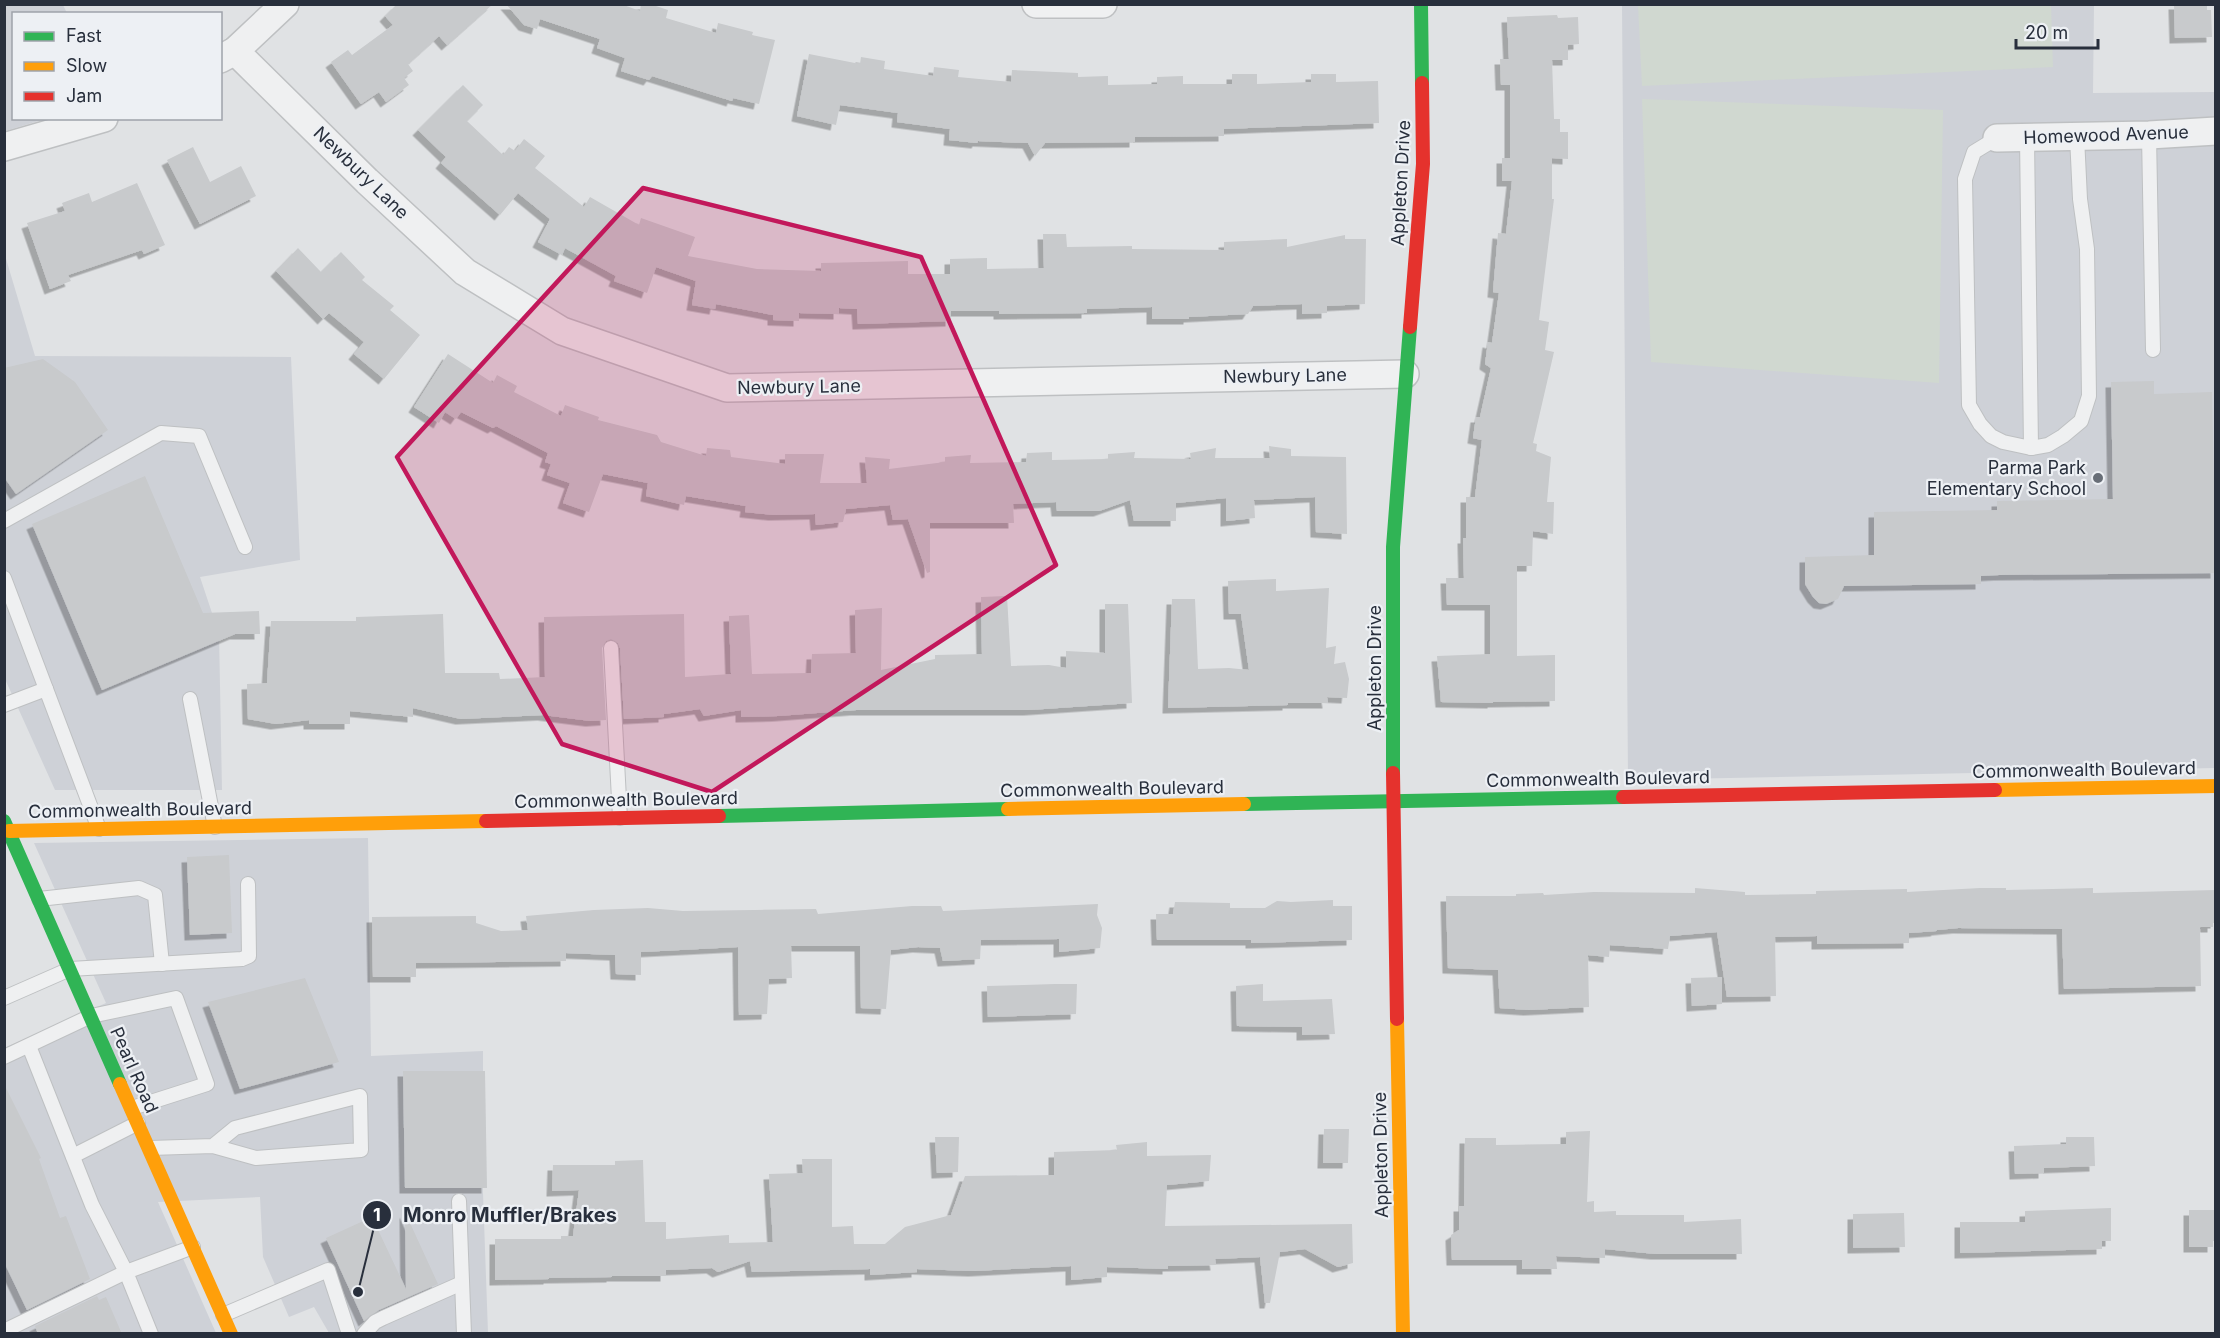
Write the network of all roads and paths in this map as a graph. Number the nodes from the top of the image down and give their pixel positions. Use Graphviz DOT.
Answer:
graph roads {
  1 [pos="285,4"];
  2 [pos="1036,4"];
  3 [pos="1102,4"];
  4 [pos="1421,4"];
  5 [pos="228,55"];
  6 [pos="97,120"];
  7 [pos="2216,131"];
  8 [pos="2149,135"];
  9 [pos="2077,137"];
  10 [pos="1997,138"];
  11 [pos="2027,138"];
  12 [pos="4,147"];
  13 [pos="2153,350"];
  14 [pos="1405,374"];
  15 [pos="2031,448"];
  16 [pos="4,521"];
  17 [pos="245,547"];
  18 [pos="4,578"];
  19 [pos="611,648"];
  20 [pos="46,689"];
  21 [pos="190,699"];
  22 [pos="4,705"];
  23 [pos="2216,786"];
  24 [pos="1393,801"];
  25 [pos="620,818"];
  26 [pos="7,826"];
  27 [pos="215,827"];
  28 [pos="99,829"];
  29 [pos="248,884"];
  30 [pos="39,899"];
  31 [pos="162,964"];
  32 [pos="70,969"];
  33 [pos="4,998"];
  34 [pos="91,1016"];
  35 [pos="29,1046"];
  36 [pos="4,1057"];
  37 [pos="132,1108"];
  38 [pos="138,1123"];
  39 [pos="213,1146"];
  40 [pos="150,1148"];
  41 [pos="73,1156"];
  42 [pos="459,1202"];
  43 [pos="193,1247"];
  44 [pos="126,1272"];
  45 [pos="462,1283"];
  46 [pos="223,1315"];
  47 [pos="4,1331"];
  48 [pos="151,1334"];
  49 [pos="231,1334"];
  50 [pos="349,1334"];
  51 [pos="364,1334"];
  52 [pos="464,1334"];
  53 [pos="1403,1334"];
  1 -- 5 [label="street"];
  2 -- 3 [label="street"];
  4 -- 14 [label="street, Appleton Drive"];
  5 -- 14 [label="street, Newbury Lane"];
  6 -- 12 [label="street"];
  7 -- 8 [label="street, Homewood Avenue"];
  8 -- 9 [label="street, Homewood Avenue"];
  8 -- 13 [label="lane"];
  9 -- 11 [label="street, Homewood Avenue"];
  9 -- 15 [label="lane"];
  10 -- 11 [label="street, Homewood Avenue"];
  10 -- 15 [label="lane"];
  11 -- 15 [label="lane"];
  14 -- 24 [label="street, Appleton Drive"];
  16 -- 17 [label="lane"];
  18 -- 20 [label="lane"];
  19 -- 25 [label="lane"];
  20 -- 22 [label="lane"];
  20 -- 28 [label="lane"];
  21 -- 27 [label="lane"];
  23 -- 24 [label="street, Commonwealth Boulevard"];
  24 -- 25 [label="street, Commonwealth Boulevard"];
  24 -- 53 [label="street, Appleton Drive"];
  25 -- 27 [label="street, Commonwealth Boulevard"];
  26 -- 28 [label="street, Commonwealth Boulevard"];
  26 -- 30 [label="street, Pearl Road"];
  27 -- 28 [label="street, Commonwealth Boulevard"];
  29 -- 31 [label="lane"];
  30 -- 31 [label="lane"];
  30 -- 32 [label="street, Pearl Road"];
  31 -- 32 [label="lane"];
  32 -- 33 [label="lane"];
  32 -- 34 [label="street, Pearl Road"];
  34 -- 35 [label="lane"];
  34 -- 37 [label="street, Pearl Road"];
  34 -- 37 [label="lane"];
  35 -- 36 [label="lane"];
  35 -- 41 [label="lane"];
  37 -- 38 [label="street, Pearl Road"];
  38 -- 40 [label="street, Pearl Road"];
  38 -- 41 [label="lane"];
  39 -- 39 [label="lane"];
  39 -- 40 [label="lane"];
  40 -- 43 [label="street, Pearl Road"];
  41 -- 44 [label="lane"];
  42 -- 45 [label="lane"];
  43 -- 44 [label="lane"];
  43 -- 46 [label="street, Pearl Road"];
  44 -- 47 [label="lane"];
  44 -- 48 [label="lane"];
  45 -- 51 [label="lane"];
  45 -- 52 [label="lane"];
  46 -- 49 [label="street, Pearl Road"];
  46 -- 50 [label="lane"];
}
